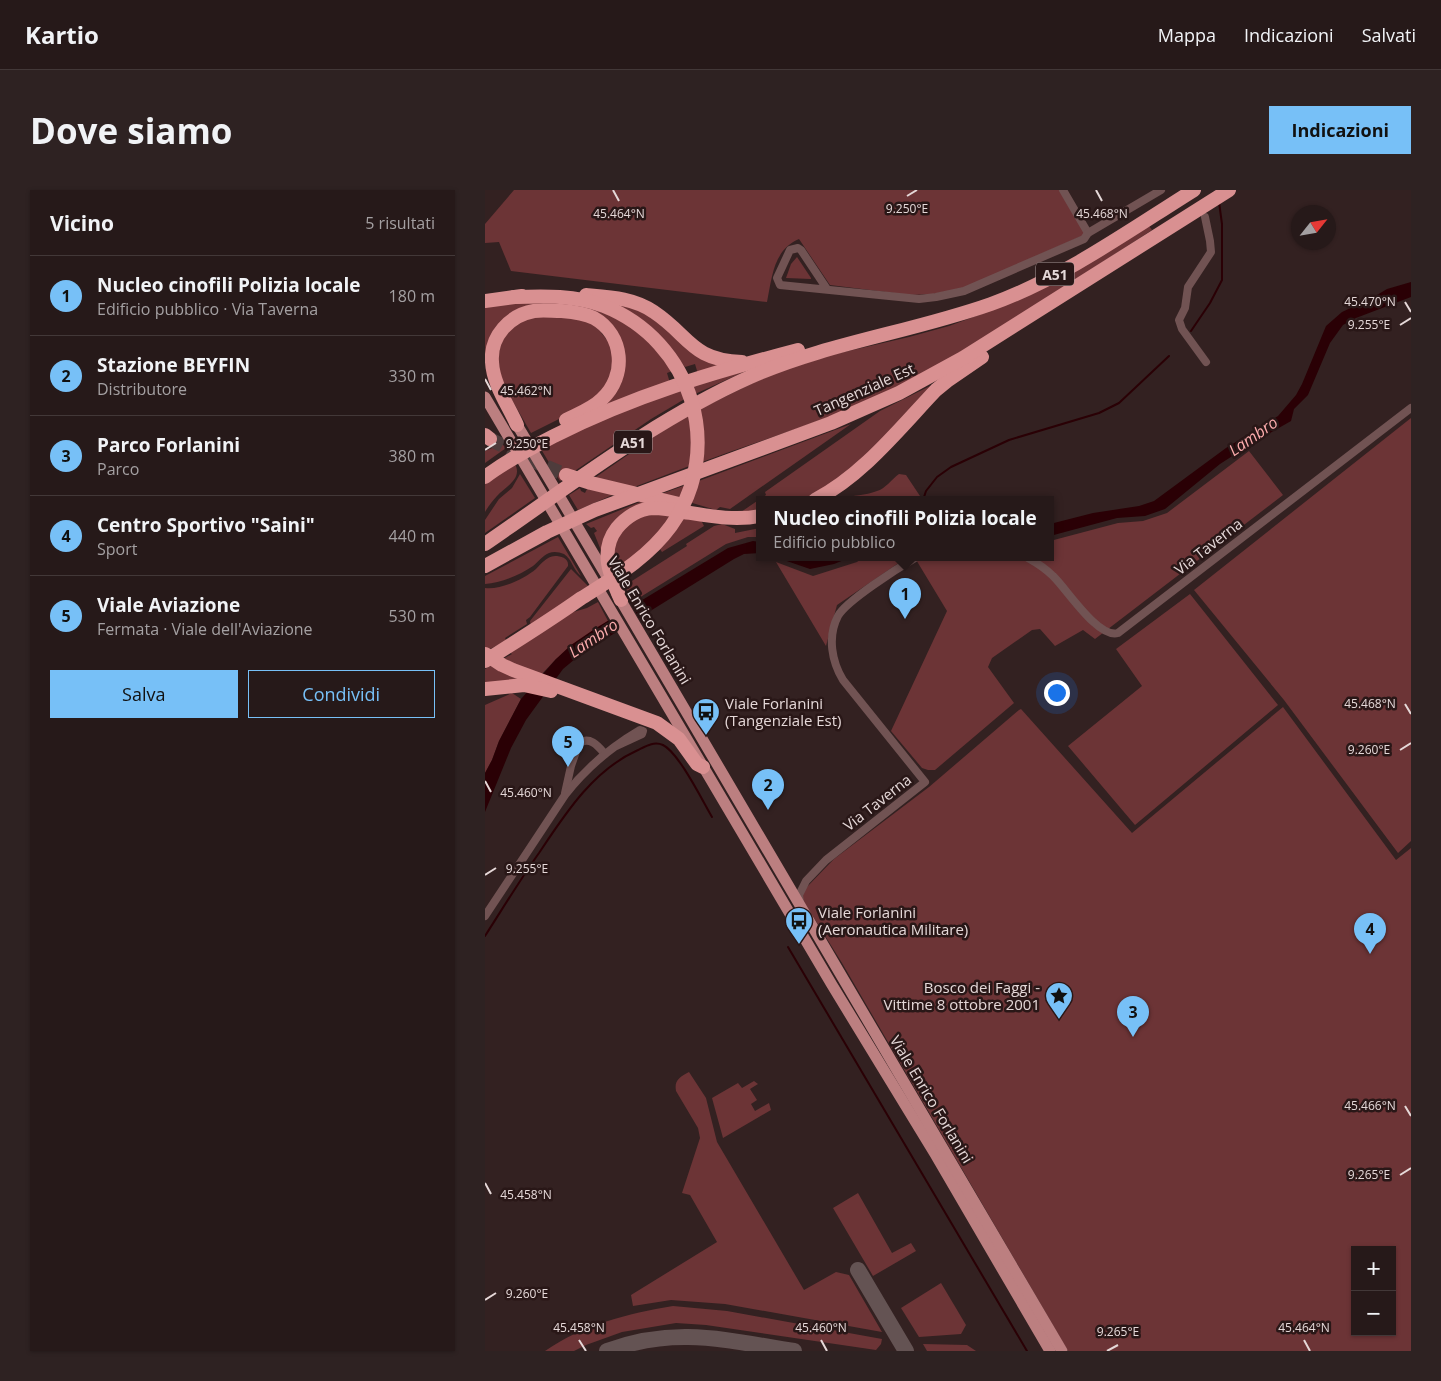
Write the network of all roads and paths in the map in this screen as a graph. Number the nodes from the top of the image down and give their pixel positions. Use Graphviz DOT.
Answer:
graph roads {
  1 [pos="1063,190"];
  2 [pos="1161,190"];
  3 [pos="1194,190"];
  4 [pos="1229,190"];
  5 [pos="1205,217"];
  6 [pos="1088,233"];
  7 [pos="827,289"];
  8 [pos="515,297"];
  9 [pos="485,301"];
  10 [pos="1006,336"];
  11 [pos="852,340"];
  12 [pos="760,360"];
  13 [pos="1206,362"];
  14 [pos="485,371"];
  15 [pos="485,397"];
  16 [pos="1411,408"];
  17 [pos="517,425"];
  18 [pos="546,436"];
  19 [pos="493,464"];
  20 [pos="566,475"];
  21 [pos="485,477"];
  22 [pos="822,496"];
  23 [pos="756,516"];
  24 [pos="756,517"];
  25 [pos="485,544"];
  26 [pos="911,561"];
  27 [pos="1032,561"];
  28 [pos="485,566"];
  29 [pos="623,604"];
  30 [pos="485,654"];
  31 [pos="485,661"];
  32 [pos="532,681"];
  33 [pos="485,690"];
  34 [pos="616,746"];
  35 [pos="605,754"];
  36 [pos="703,767"];
  37 [pos="565,795"];
  38 [pos="778,867"];
  39 [pos="806,882"];
  40 [pos="800,905"];
  41 [pos="485,916"];
  42 [pos="1050,1351"];
  43 [pos="1062,1351"];
  1 -- 6 [label="street"];
  2 -- 6 [label="street"];
  3 -- 11 [label="highway, A51"];
  4 -- 10 [label="highway, Tangenziale Est / A51"];
  5 -- 13 [label="street"];
  6 -- 7 [label="street"];
  7 -- 7 [label="street"];
  8 -- 9 [label="highway"];
  8 -- 12 [label="highway"];
  8 -- 31 [label="highway"];
  10 -- 22 [label="highway"];
  10 -- 28 [label="highway, Tangenziale Est / A51"];
  11 -- 12 [label="highway"];
  11 -- 25 [label="highway, A51"];
  12 -- 18 [label="highway"];
  14 -- 17 [label="main road, Viale Enrico Forlanini"];
  15 -- 36 [label="main road, Viale Enrico Forlanini"];
  16 -- 27 [label="street, Via Taverna"];
  17 -- 18 [label="highway"];
  17 -- 29 [label="main road, Viale Enrico Forlanini"];
  18 -- 19 [label="highway"];
  19 -- 21 [label="highway"];
  20 -- 23 [label="highway"];
  24 -- 29 [label="highway"];
  26 -- 39 [label="street, Via Taverna"];
  29 -- 38 [label="main road, Viale Enrico Forlanini"];
  30 -- 32 [label="highway"];
  32 -- 33 [label="highway"];
  32 -- 36 [label="highway"];
  34 -- 35 [label="street"];
  35 -- 37 [label="street"];
  35 -- 37 [label="street"];
  36 -- 42 [label="main road, Viale Enrico Forlanini"];
  37 -- 41 [label="street"];
  38 -- 39 [label="street"];
  38 -- 40 [label="main road, Viale Enrico Forlanini"];
  39 -- 40 [label="street, Via Taverna"];
  40 -- 43 [label="main road, Viale Enrico Forlanini"];
}
